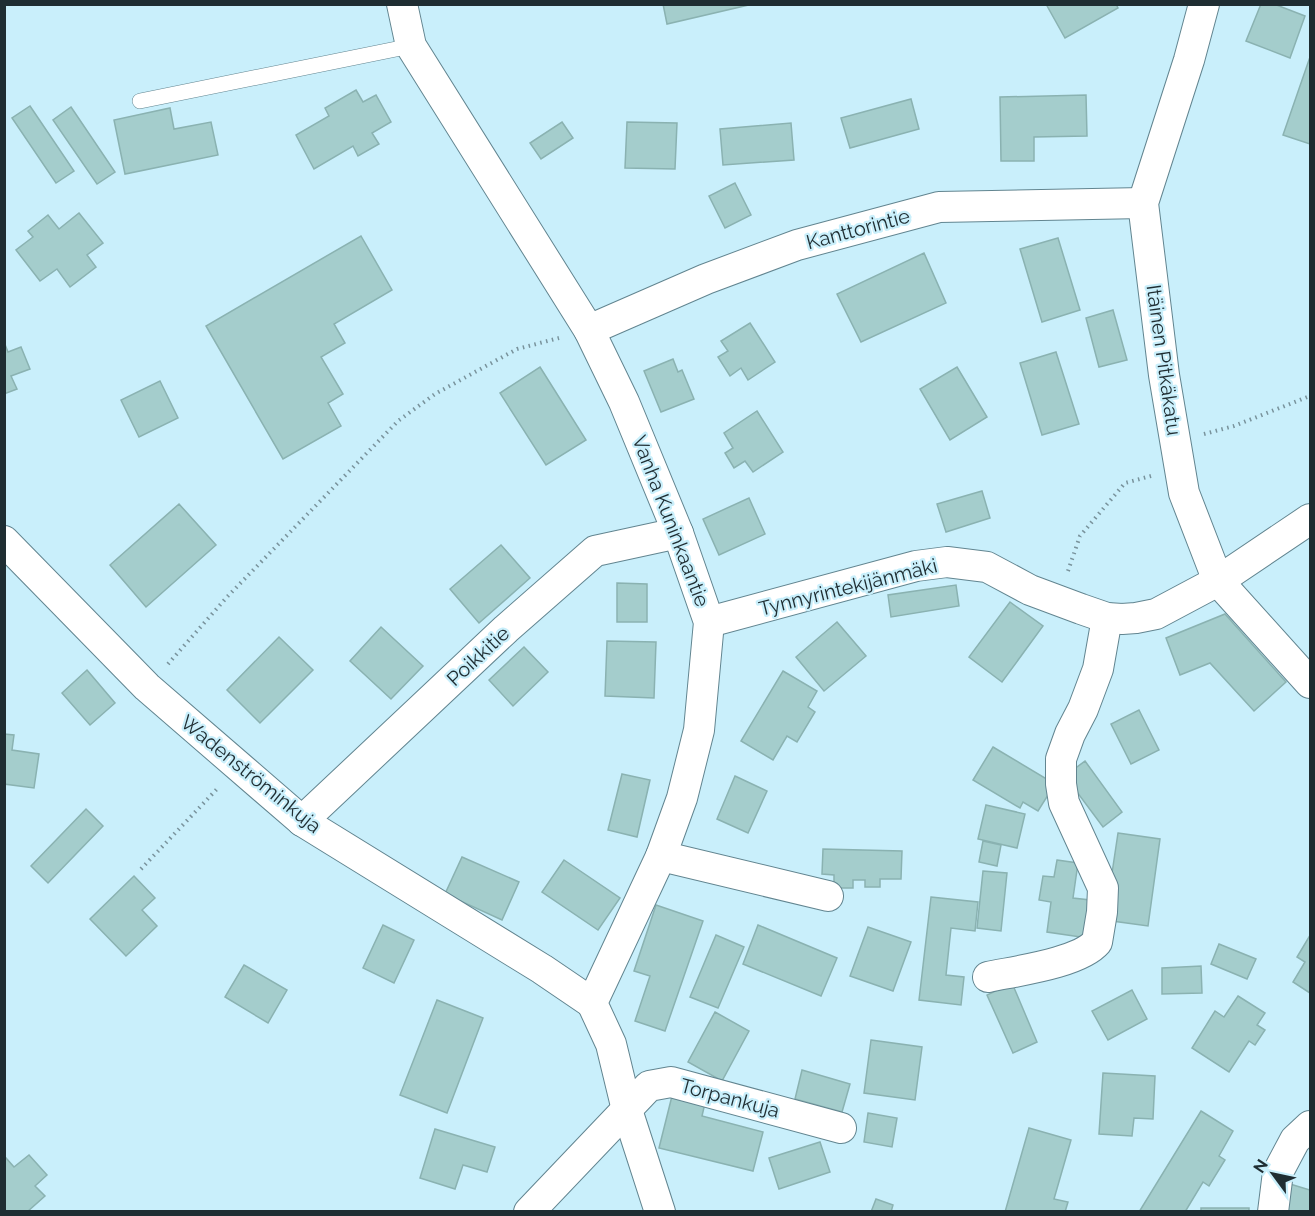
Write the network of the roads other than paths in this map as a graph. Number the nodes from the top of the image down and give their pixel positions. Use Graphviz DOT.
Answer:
graph roads {
  1 [pos="402,4"];
  2 [pos="1204,4"];
  3 [pos="411,46"];
  4 [pos="140,101"];
  5 [pos="1143,202"];
  6 [pos="589,330"];
  7 [pos="1311,519"];
  8 [pos="678,533"];
  9 [pos="4,541"];
  10 [pos="1218,581"];
  11 [pos="1107,618"];
  12 [pos="709,622"];
  13 [pos="1311,682"];
  14 [pos="302,821"];
  15 [pos="661,856"];
  16 [pos="828,896"];
  17 [pos="988,977"];
  18 [pos="592,1004"];
  19 [pos="627,1110"];
  20 [pos="1311,1126"];
  21 [pos="841,1128"];
  22 [pos="530,1212"];
  23 [pos="660,1212"];
  24 [pos="1273,1212"];
  1 -- 3 [label="street, Vanha Kuninkaantie"];
  2 -- 5 [label="street, Itäinen Pitkäkatu"];
  3 -- 4 [label="lane"];
  3 -- 6 [label="street, Vanha Kuninkaantie"];
  5 -- 6 [label="street, Kanttorintie"];
  5 -- 10 [label="street, Itäinen Pitkäkatu"];
  6 -- 8 [label="street, Vanha Kuninkaantie"];
  7 -- 10 [label="street, Tynnyrintekijänmäki"];
  8 -- 12 [label="street, Vanha Kuninkaantie"];
  8 -- 14 [label="street, Poikkitie"];
  9 -- 14 [label="street, Wadenströminkuja"];
  10 -- 11 [label="street, Tynnyrintekijänmäki"];
  10 -- 13 [label="street, Itäinen Pitkäkatu"];
  11 -- 12 [label="street, Tynnyrintekijänmäki"];
  11 -- 17 [label="street"];
  12 -- 15 [label="street, Vanha Kuninkaantie"];
  14 -- 18 [label="street, Wadenströminkuja"];
  15 -- 16 [label="street"];
  15 -- 18 [label="street, Vanha Kuninkaantie"];
  18 -- 19 [label="street"];
  19 -- 21 [label="street, Torpankuja"];
  19 -- 22 [label="street, Torpankuja"];
  19 -- 23 [label="street"];
  20 -- 24 [label="street"];
}
